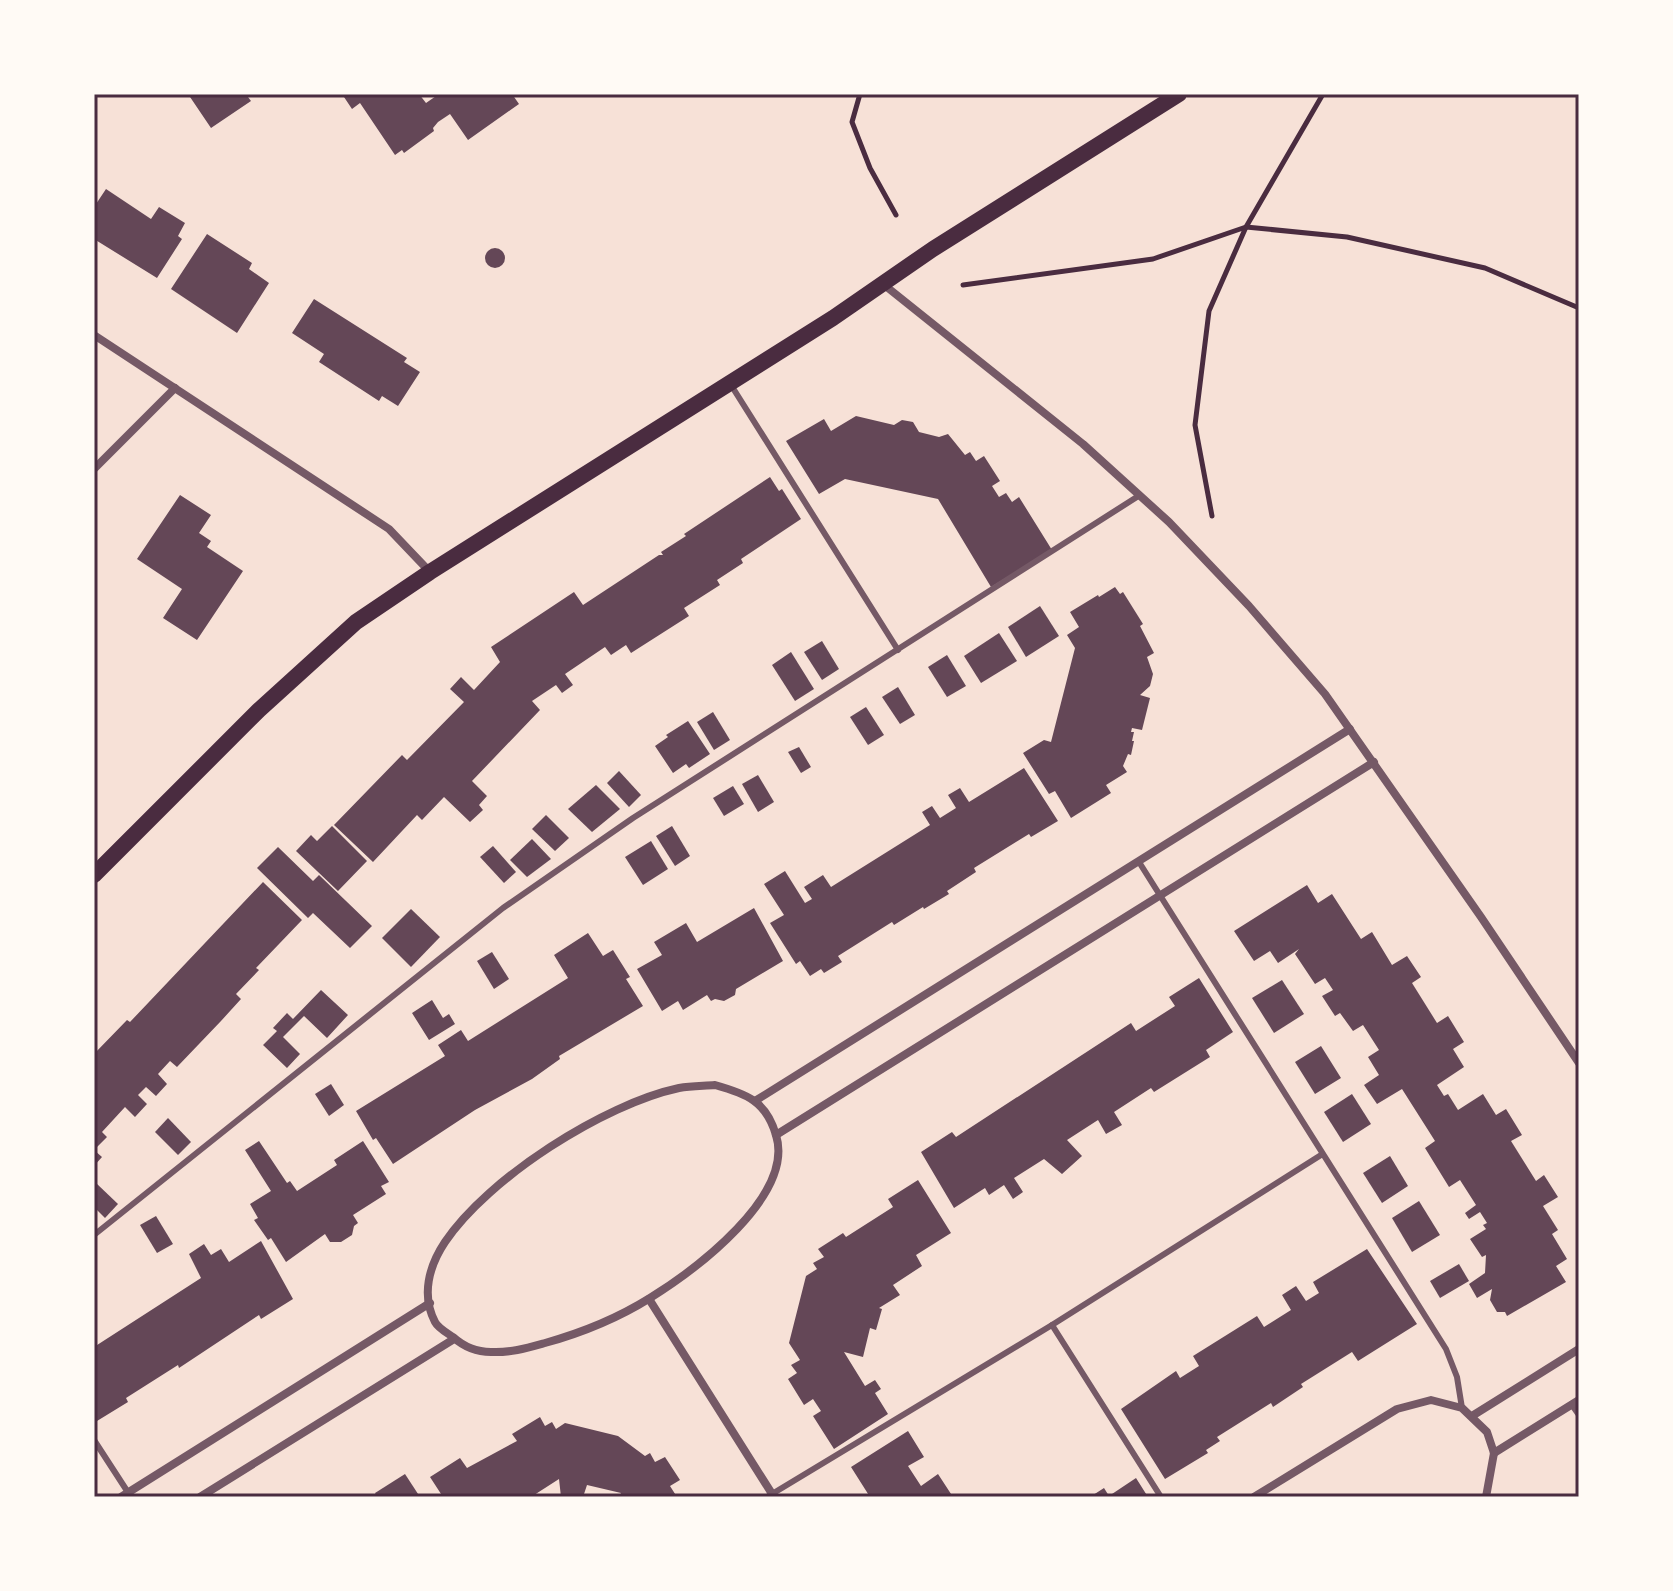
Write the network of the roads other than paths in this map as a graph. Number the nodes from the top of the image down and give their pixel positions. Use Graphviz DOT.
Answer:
graph roads {
  1 [pos="1179,94"];
  2 [pos="883,284"];
  3 [pos="94,335"];
  4 [pos="729,382"];
  5 [pos="175,388"];
  6 [pos="94,469"];
  7 [pos="1140,495"];
  8 [pos="430,572"];
  9 [pos="898,650"];
  10 [pos="1350,729"];
  11 [pos="1374,762"];
  12 [pos="1139,862"];
  13 [pos="94,875"];
  14 [pos="1160,896"];
  15 [pos="1579,1063"];
  16 [pos="755,1101"];
  17 [pos="776,1135"];
  18 [pos="1321,1155"];
  19 [pos="94,1235"];
  20 [pos="649,1299"];
  21 [pos="430,1303"];
  22 [pos="1052,1325"];
  23 [pos="454,1339"];
  24 [pos="1579,1349"];
  25 [pos="1576,1403"];
  26 [pos="1462,1408"];
  27 [pos="1579,1415"];
  28 [pos="1472,1416"];
  29 [pos="94,1440"];
  30 [pos="1494,1453"];
  31 [pos="127,1496"];
  32 [pos="771,1496"];
  33 [pos="200,1497"];
  34 [pos="1161,1497"];
  35 [pos="1254,1497"];
  36 [pos="1486,1497"];
  1 -- 2 [label="main road"];
  2 -- 4 [label="main road"];
  2 -- 7 [label="street"];
  3 -- 5 [label="street"];
  4 -- 8 [label="main road"];
  4 -- 9 [label="lane"];
  5 -- 6 [label="street"];
  5 -- 8 [label="street"];
  7 -- 9 [label="lane"];
  7 -- 10 [label="street"];
  8 -- 13 [label="main road"];
  9 -- 19 [label="lane"];
  10 -- 11 [label="street"];
  10 -- 12 [label="street"];
  11 -- 14 [label="street"];
  11 -- 15 [label="street"];
  12 -- 14 [label="lane"];
  12 -- 16 [label="street"];
  14 -- 17 [label="street"];
  14 -- 18 [label="lane"];
  16 -- 17 [label="street"];
  16 -- 21 [label="street"];
  17 -- 20 [label="street"];
  18 -- 22 [label="lane"];
  18 -- 26 [label="lane"];
  20 -- 23 [label="street"];
  20 -- 32 [label="street"];
  21 -- 23 [label="street"];
  21 -- 31 [label="street"];
  22 -- 32 [label="lane"];
  22 -- 34 [label="lane"];
  23 -- 33 [label="street"];
  24 -- 28 [label="street"];
  25 -- 27 [label="lane"];
  25 -- 30 [label="street"];
  26 -- 28 [label="street"];
  26 -- 35 [label="street"];
  28 -- 30 [label="street"];
  29 -- 31 [label="lane"];
  30 -- 36 [label="street"];
}
